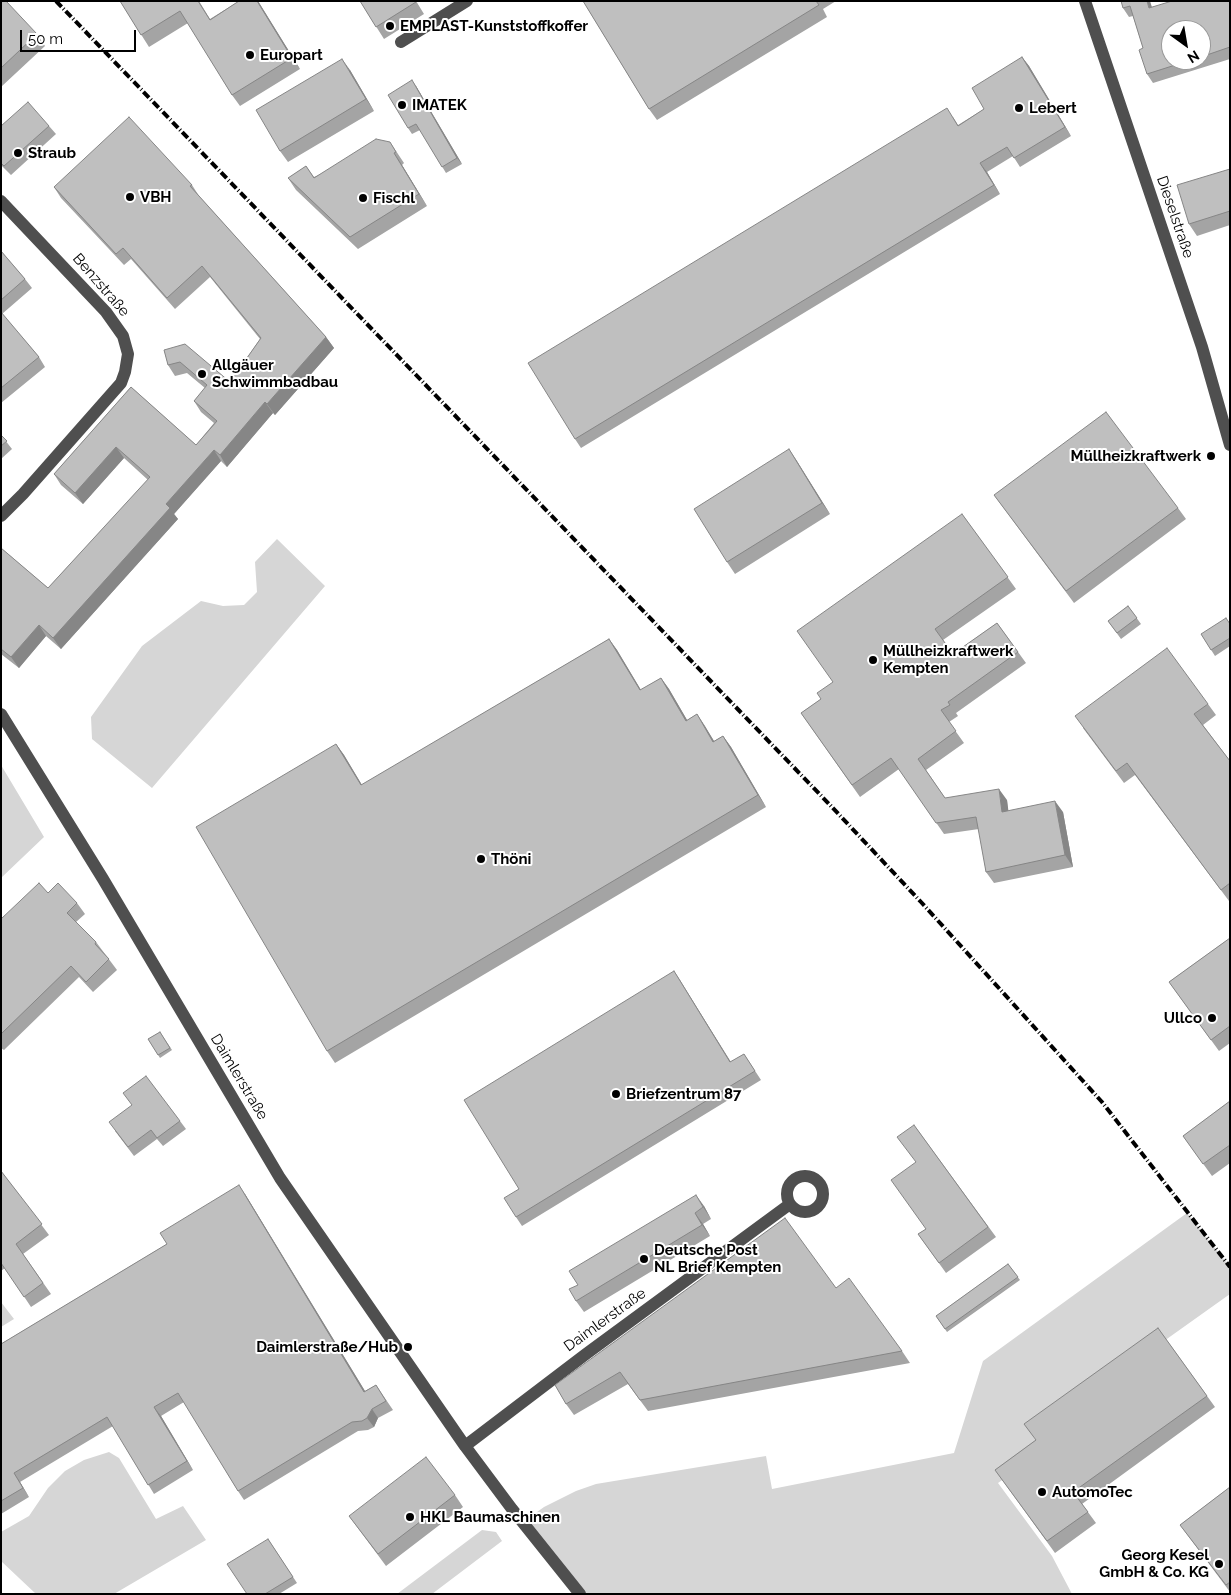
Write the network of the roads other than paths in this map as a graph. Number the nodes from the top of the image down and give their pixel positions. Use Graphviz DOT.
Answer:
graph roads {
  1 [pos="467,1"];
  2 [pos="1085,1"];
  3 [pos="401,42"];
  4 [pos="1,201"];
  5 [pos="1230,445"];
  6 [pos="1,516"];
  7 [pos="1,714"];
  8 [pos="790,1204"];
  9 [pos="465,1446"];
  10 [pos="580,1594"];
  1 -- 3 [label="street"];
  2 -- 5 [label="street, Dieselstraße"];
  4 -- 6 [label="street, Benzstraße"];
  7 -- 9 [label="street, Daimlerstraße"];
  8 -- 9 [label="street, Daimlerstraße"];
  9 -- 10 [label="street, Daimlerstraße"];
}
